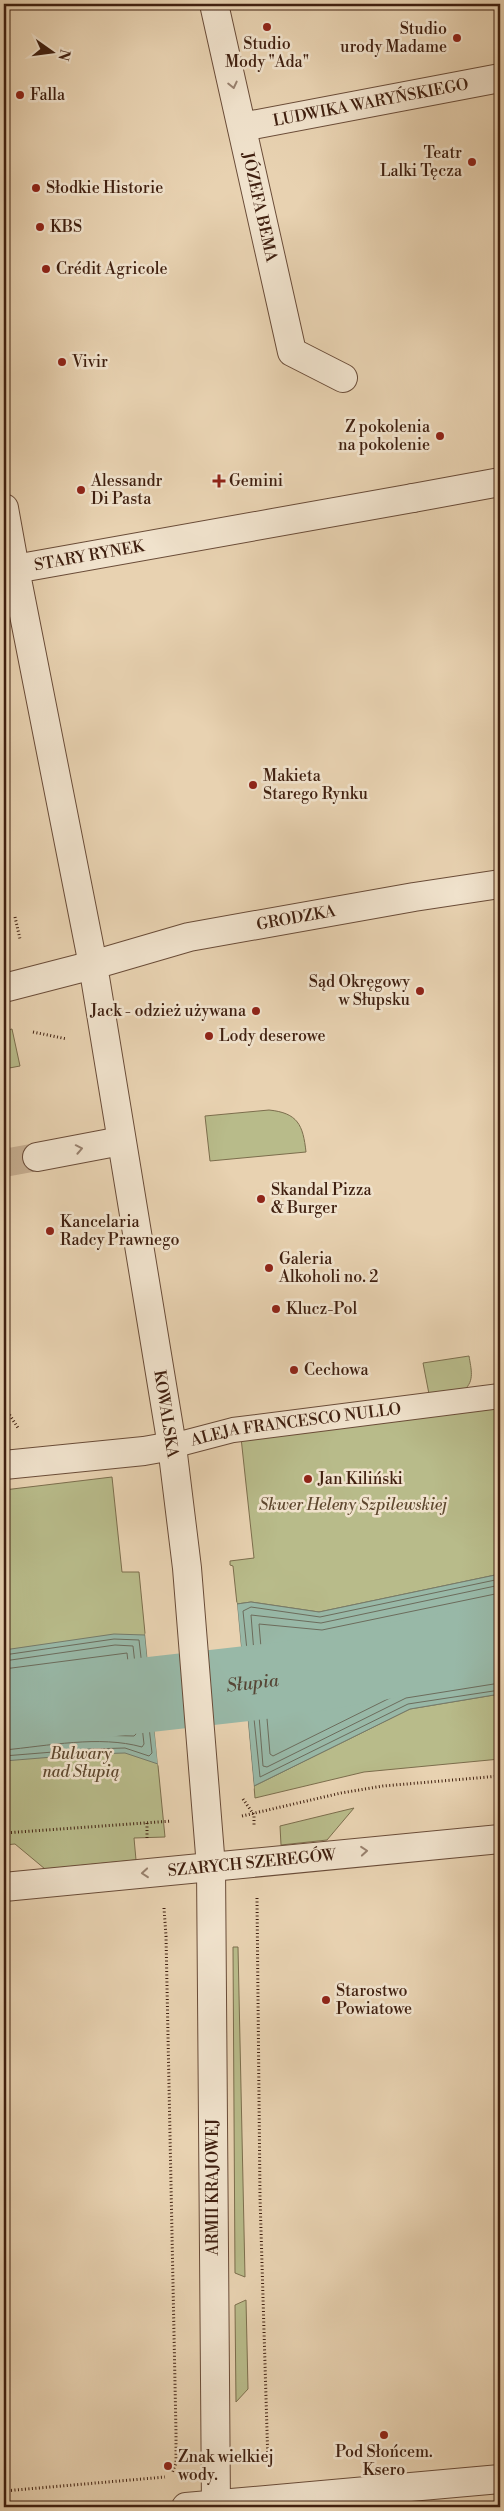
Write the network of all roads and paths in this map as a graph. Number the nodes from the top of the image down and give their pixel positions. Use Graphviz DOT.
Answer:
graph roads {
  1 [pos="214,4"];
  2 [pos="500,78"];
  3 [pos="242,127"];
  4 [pos="343,378"];
  5 [pos="500,482"];
  6 [pos="4,508"];
  7 [pos="16,569"];
  8 [pos="500,884"];
  9 [pos="16,918"];
  10 [pos="20,938"];
  11 [pos="93,965"];
  12 [pos="4,988"];
  13 [pos="33,1032"];
  14 [pos="69,1047"];
  15 [pos="121,1141"];
  16 [pos="37,1157"];
  17 [pos="500,1396"];
  18 [pos="172,1446"];
  19 [pos="4,1465"];
  20 [pos="500,1776"];
  21 [pos="241,1796"];
  22 [pos="174,1821"];
  23 [pos="4,1833"];
  24 [pos="500,1839"];
  25 [pos="211,1867"];
  26 [pos="4,1887"];
  27 [pos="257,1892"];
  28 [pos="162,1901"];
  29 [pos="268,2464"];
  30 [pos="500,2479"];
  31 [pos="4,2491"];
  32 [pos="216,2506"];
  33 [pos="186,2507"];
  1 -- 3 [label="street, JÓZEFA BEMA, one-way"];
  2 -- 3 [label="street, LUDWIKA WARYŃSKIEGO"];
  3 -- 4 [label="street, JÓZEFA BEMA"];
  5 -- 7 [label="street, STARY RYNEK"];
  6 -- 7 [label="street"];
  7 -- 11 [label="street, STARY RYNEK"];
  8 -- 11 [label="street, GRODZKA"];
  9 -- 10 [label="path"];
  11 -- 12 [label="street, GRODZKA"];
  11 -- 15 [label="street, KOWALSKA"];
  13 -- 14 [label="path"];
  16 -- 15 [label="street, one-way"];
  15 -- 18 [label="street, KOWALSKA"];
  17 -- 18 [label="lane, ALEJA FRANCESCO NULLO"];
  18 -- 19 [label="street, ALEJA FRANCESCO NULLO"];
  18 -- 25 [label="street, KOWALSKA"];
  20 -- 21 [label="path"];
  22 -- 23 [label="path"];
  25 -- 24 [label="street, SZARYCH SZEREGÓW, one-way"];
  25 -- 26 [label="street, SZARYCH SZEREGÓW, one-way"];
  25 -- 32 [label="street, ARMII KRAJOWEJ"];
  27 -- 29 [label="path"];
  28 -- 31 [label="path"];
  30 -- 32 [label="street"];
  32 -- 33 [label="street"];
}
